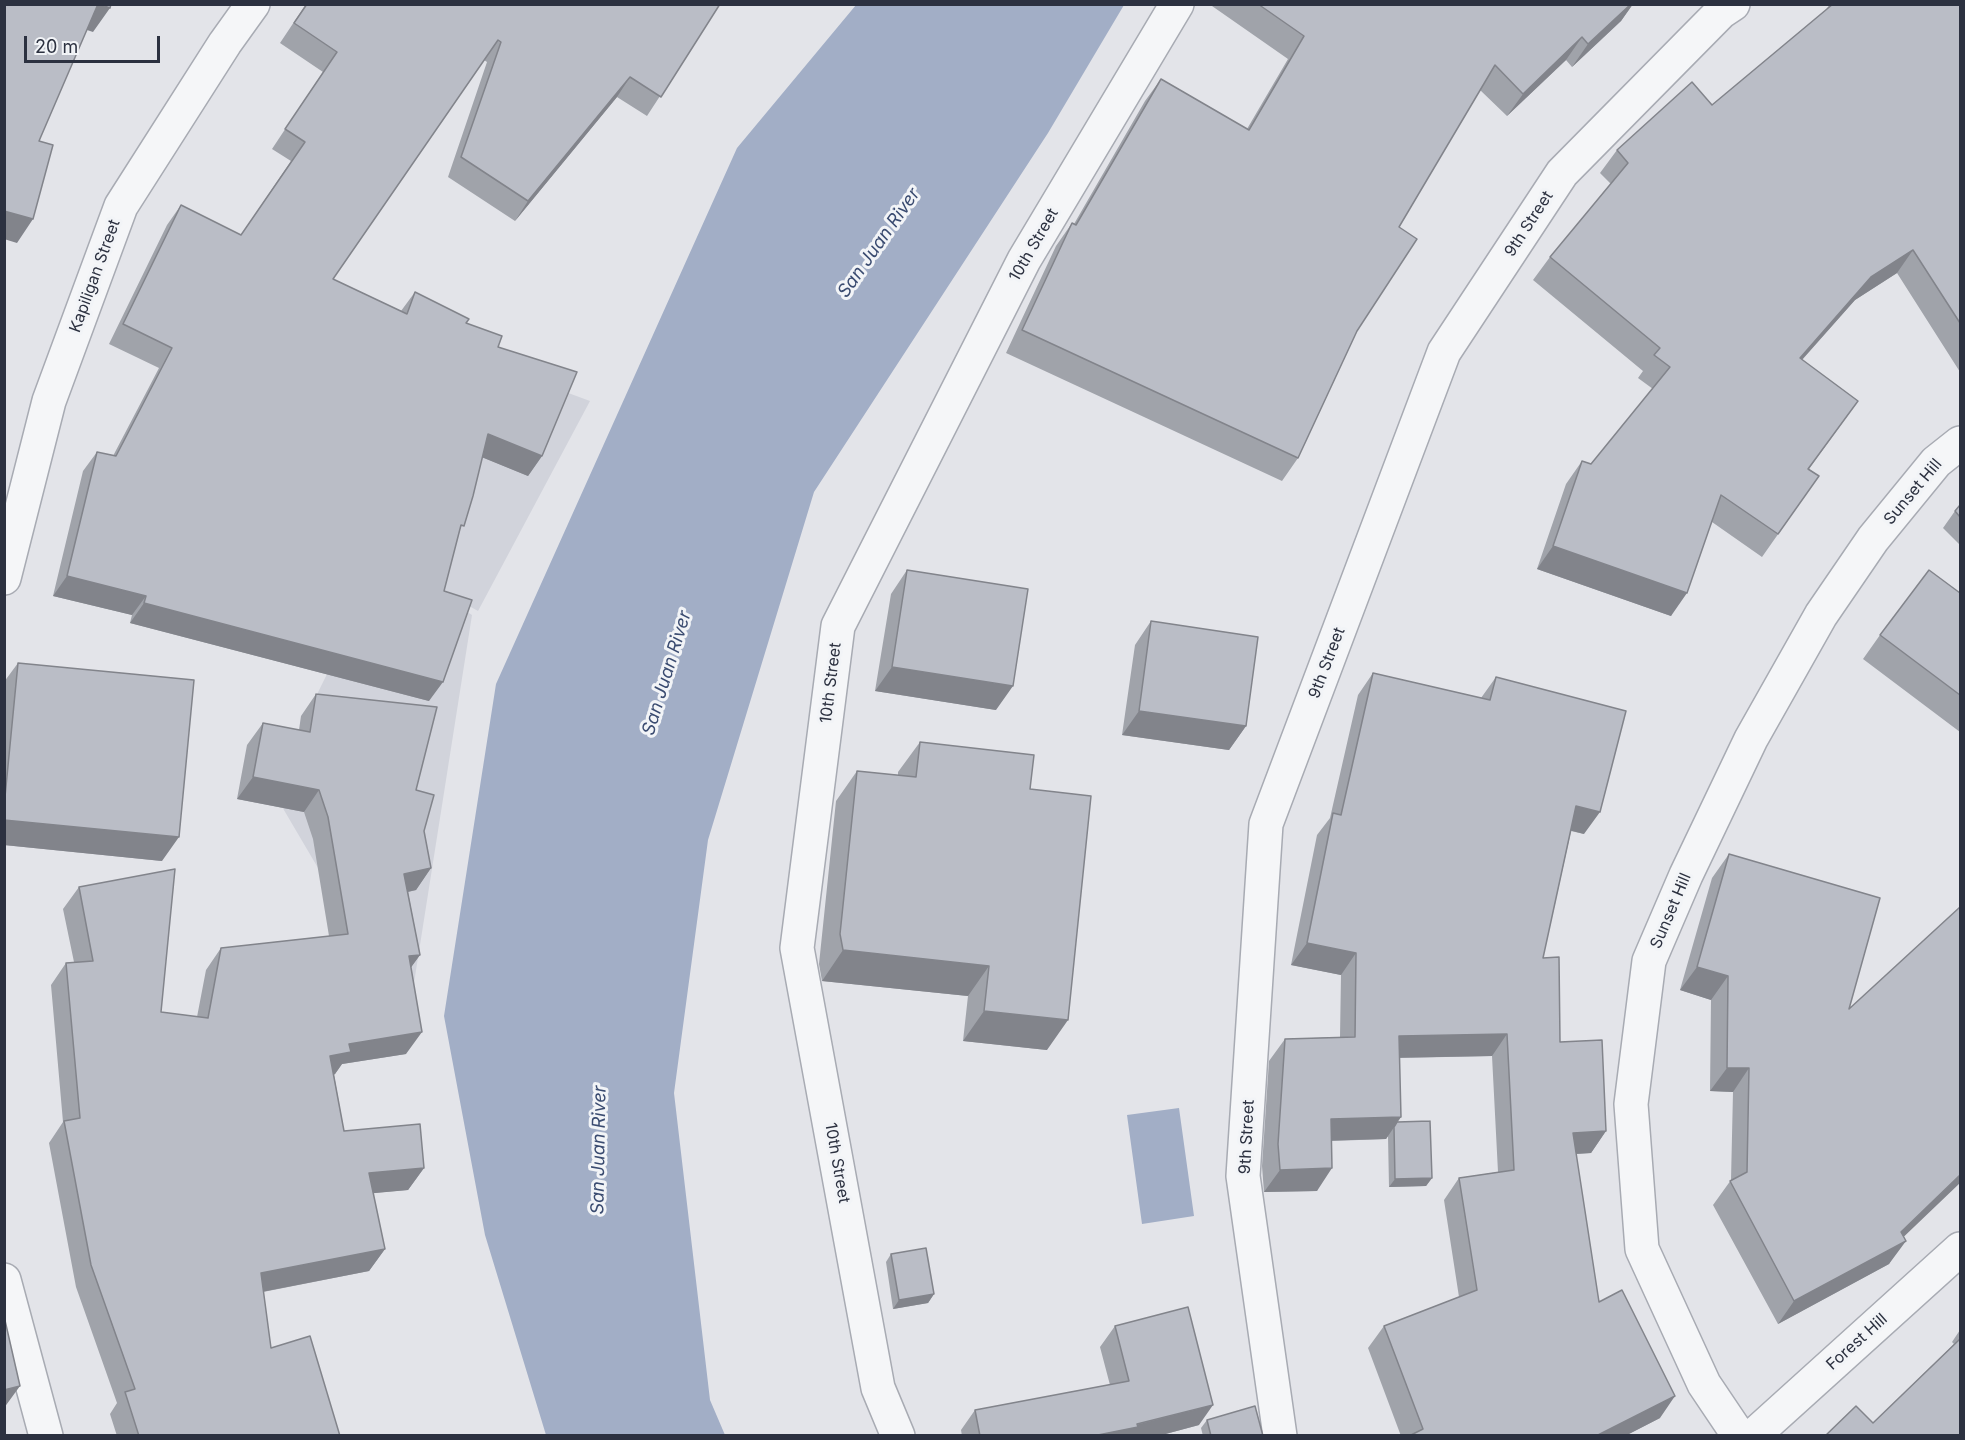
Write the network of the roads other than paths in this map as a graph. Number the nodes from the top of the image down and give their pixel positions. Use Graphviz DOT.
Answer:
graph roads {
  1 [pos="253,4"];
  2 [pos="1177,4"];
  3 [pos="1733,4"];
  4 [pos="1960,443"];
  5 [pos="4,578"];
  6 [pos="1960,1249"];
  7 [pos="4,1280"];
  8 [pos="46,1436"];
  9 [pos="898,1436"];
  10 [pos="1280,1436"];
  11 [pos="1739,1436"];
  12 [pos="1753,1436"];
  1 -- 5 [label="street, Kapiligan Street"];
  2 -- 9 [label="street, 10th Street"];
  3 -- 10 [label="street, 9th Street"];
  4 -- 11 [label="street, Sunset Hill"];
  6 -- 12 [label="street, Forest Hill"];
  7 -- 8 [label="street"];
}
